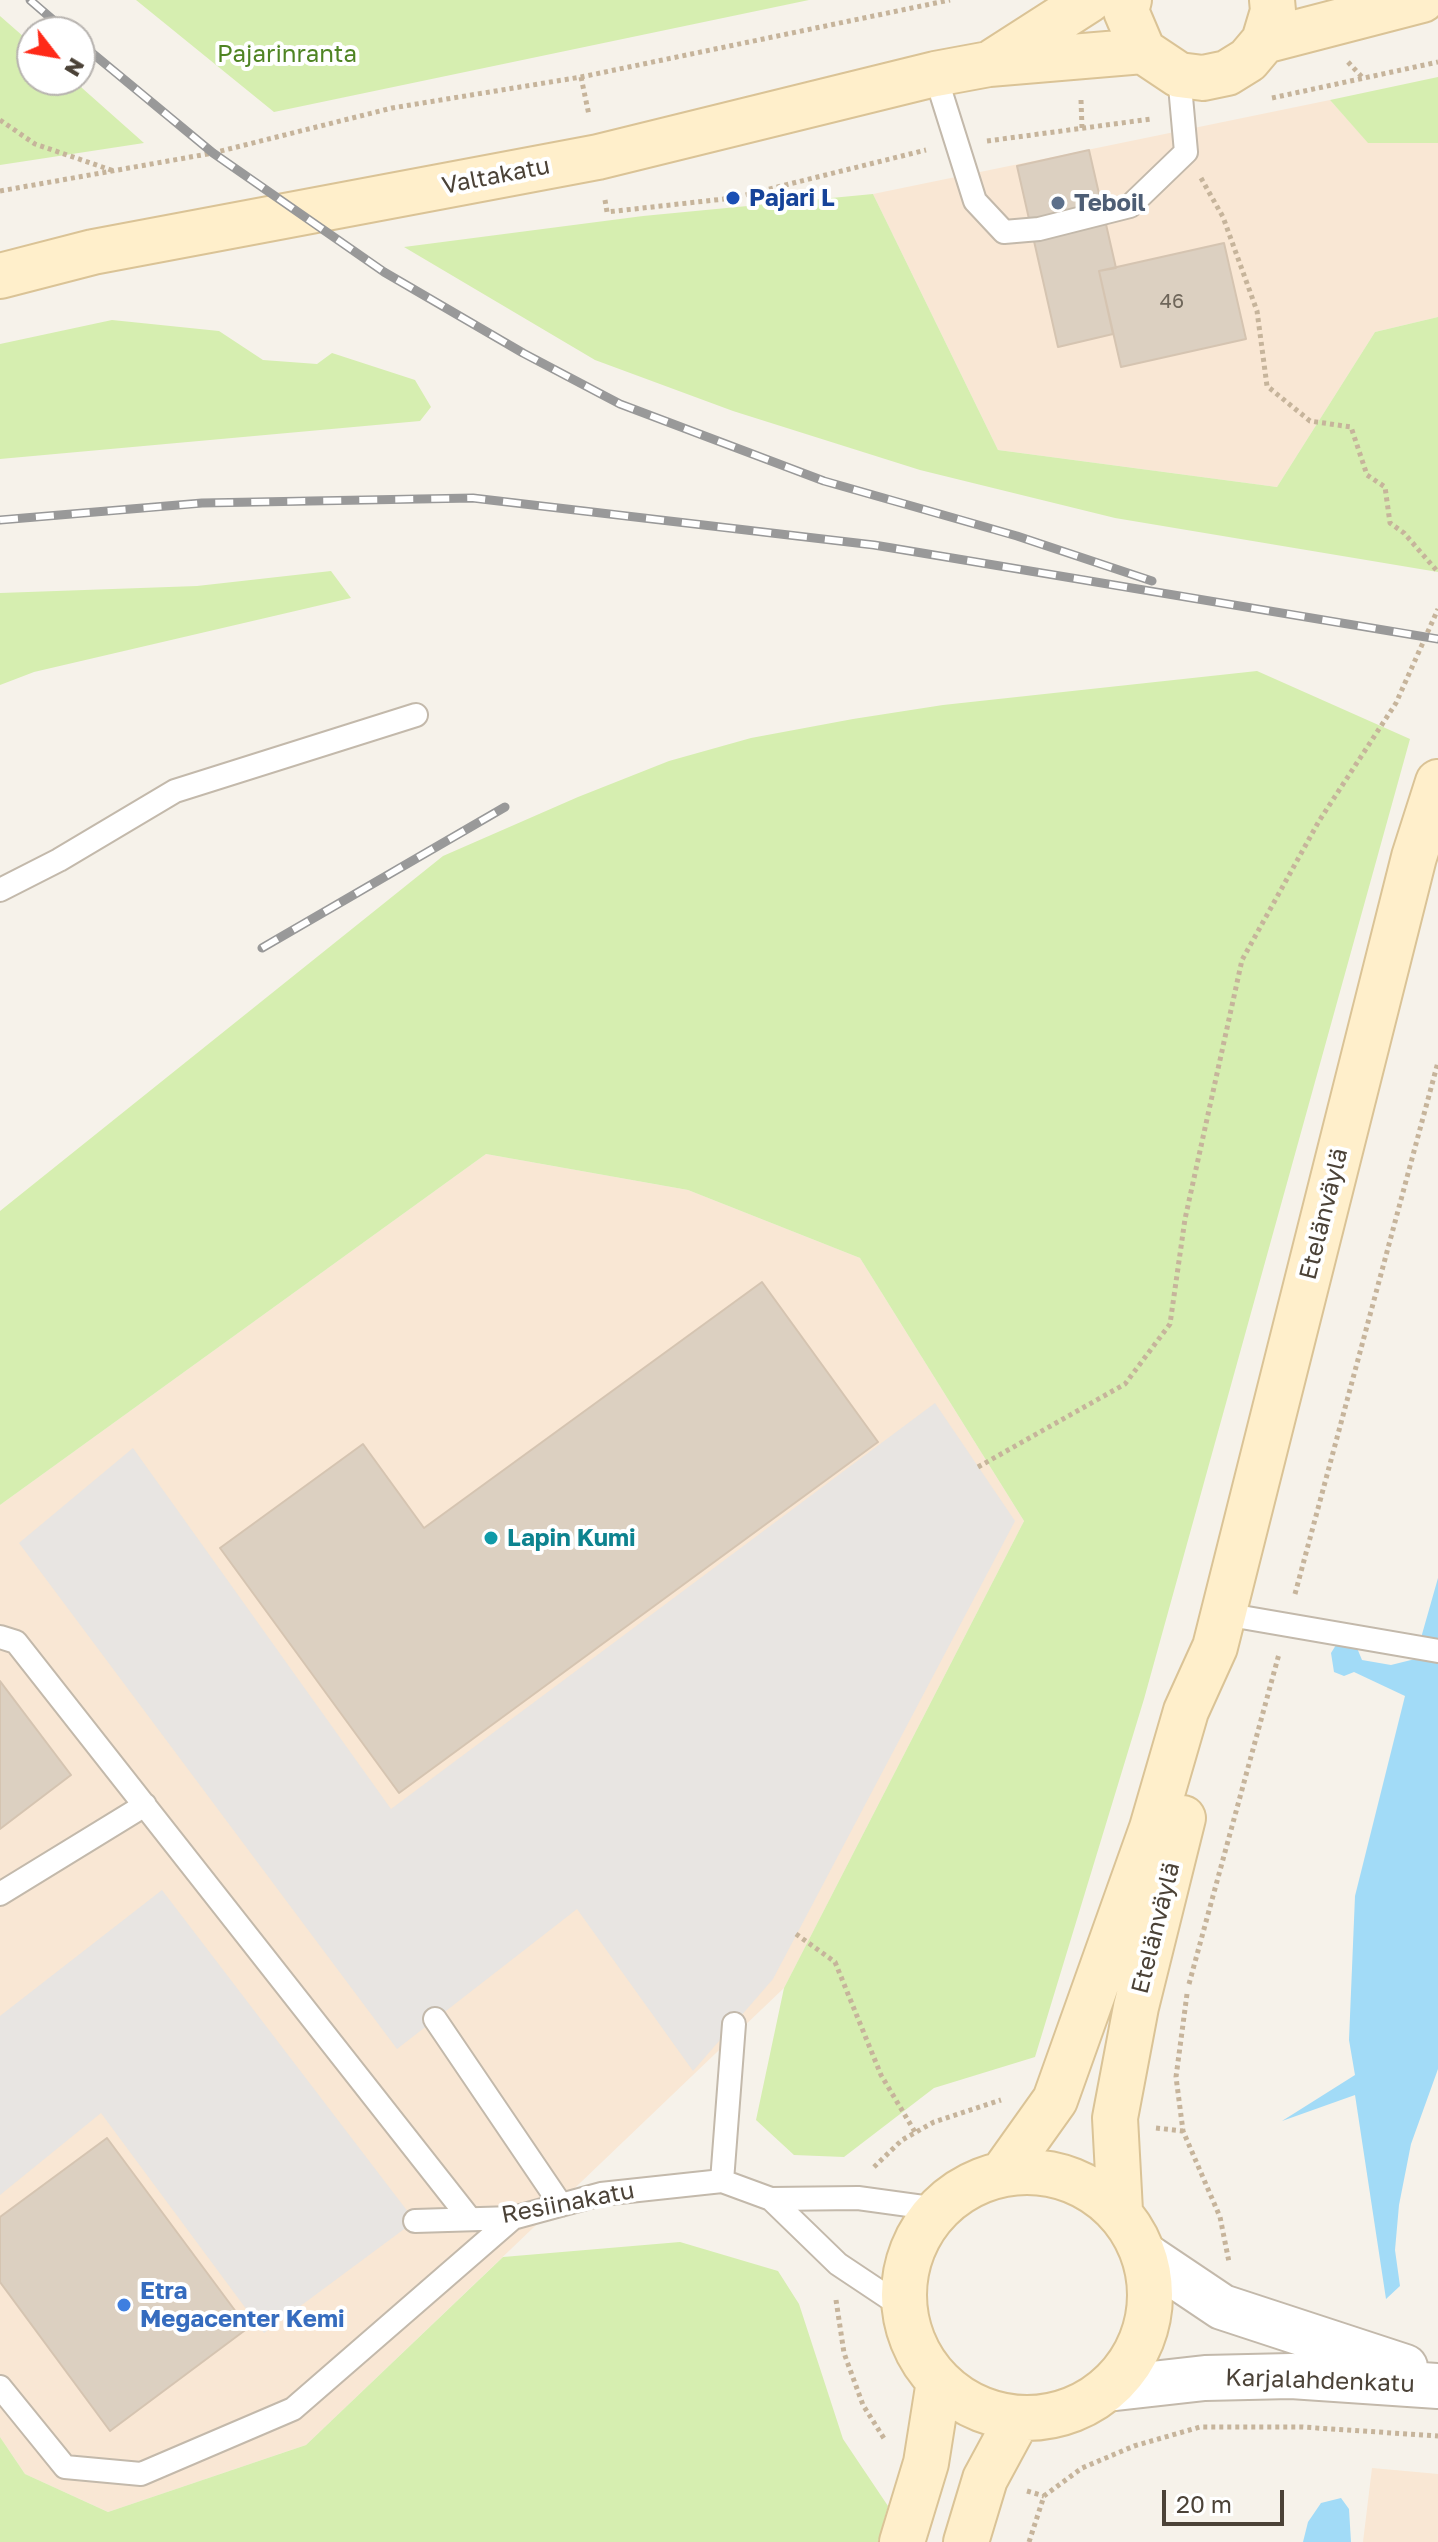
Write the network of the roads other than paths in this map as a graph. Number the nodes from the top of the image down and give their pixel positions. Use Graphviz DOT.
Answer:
graph roads {
  1 [pos="1089,0"];
  2 [pos="1129,0"];
  3 [pos="1422,0"];
  4 [pos="1268,20"];
  5 [pos="1143,51"];
  6 [pos="989,64"];
  7 [pos="935,74"];
  8 [pos="1181,95"];
  9 [pos="0,276"];
  10 [pos="416,715"];
  11 [pos="1438,782"];
  12 [pos="0,890"];
  13 [pos="1219,1630"];
  14 [pos="0,1637"];
  15 [pos="1438,1651"];
  16 [pos="145,1805"];
  17 [pos="0,1894"];
  18 [pos="435,2019"];
  19 [pos="734,2024"];
  20 [pos="1003,2173"];
  21 [pos="722,2181"];
  22 [pos="771,2199"];
  23 [pos="561,2205"];
  24 [pos="938,2209"];
  25 [pos="1120,2211"];
  26 [pos="513,2218"];
  27 [pos="470,2219"];
  28 [pos="415,2221"];
  29 [pos="1146,2256"];
  30 [pos="904,2308"];
  31 [pos="1438,2378"];
  32 [pos="939,2381"];
  33 [pos="1438,2386"];
  34 [pos="0,2387"];
  35 [pos="1107,2389"];
  36 [pos="1018,2418"];
  37 [pos="902,2542"];
  38 [pos="966,2542"];
  1 -- 6 [label="main road, Valtakatu"];
  2 -- 5 [label="main road"];
  3 -- 4 [label="main road"];
  4 -- 8 [label="main road"];
  5 -- 6 [label="main road, Valtakatu"];
  5 -- 8 [label="main road"];
  6 -- 7 [label="main road, Valtakatu"];
  7 -- 8 [label="lane"];
  7 -- 9 [label="main road, Valtakatu"];
  10 -- 12 [label="lane"];
  11 -- 13 [label="main road, Etelänväylä"];
  13 -- 15 [label="lane"];
  13 -- 20 [label="main road, Etelänväylä"];
  13 -- 25 [label="main road, Etelänväylä"];
  14 -- 16 [label="lane"];
  16 -- 17 [label="lane"];
  16 -- 27 [label="lane"];
  18 -- 23 [label="lane"];
  19 -- 21 [label="lane"];
  20 -- 24 [label="main road"];
  20 -- 25 [label="main road"];
  21 -- 22 [label="lane, Resiinakatu"];
  21 -- 23 [label="lane, Resiinakatu"];
  22 -- 24 [label="lane, Resiinakatu"];
  22 -- 30 [label="lane, Resiinakatu"];
  23 -- 26 [label="lane, Resiinakatu"];
  24 -- 30 [label="main road"];
  25 -- 29 [label="main road"];
  26 -- 27 [label="lane, Resiinakatu"];
  26 -- 34 [label="lane"];
  27 -- 28 [label="lane, Resiinakatu"];
  29 -- 31 [label="street, Karjalahdenkatu"];
  29 -- 35 [label="main road"];
  30 -- 32 [label="main road"];
  32 -- 36 [label="main road"];
  32 -- 37 [label="main road"];
  33 -- 35 [label="street, Karjalahdenkatu"];
  35 -- 36 [label="main road"];
  36 -- 38 [label="main road"];
}
